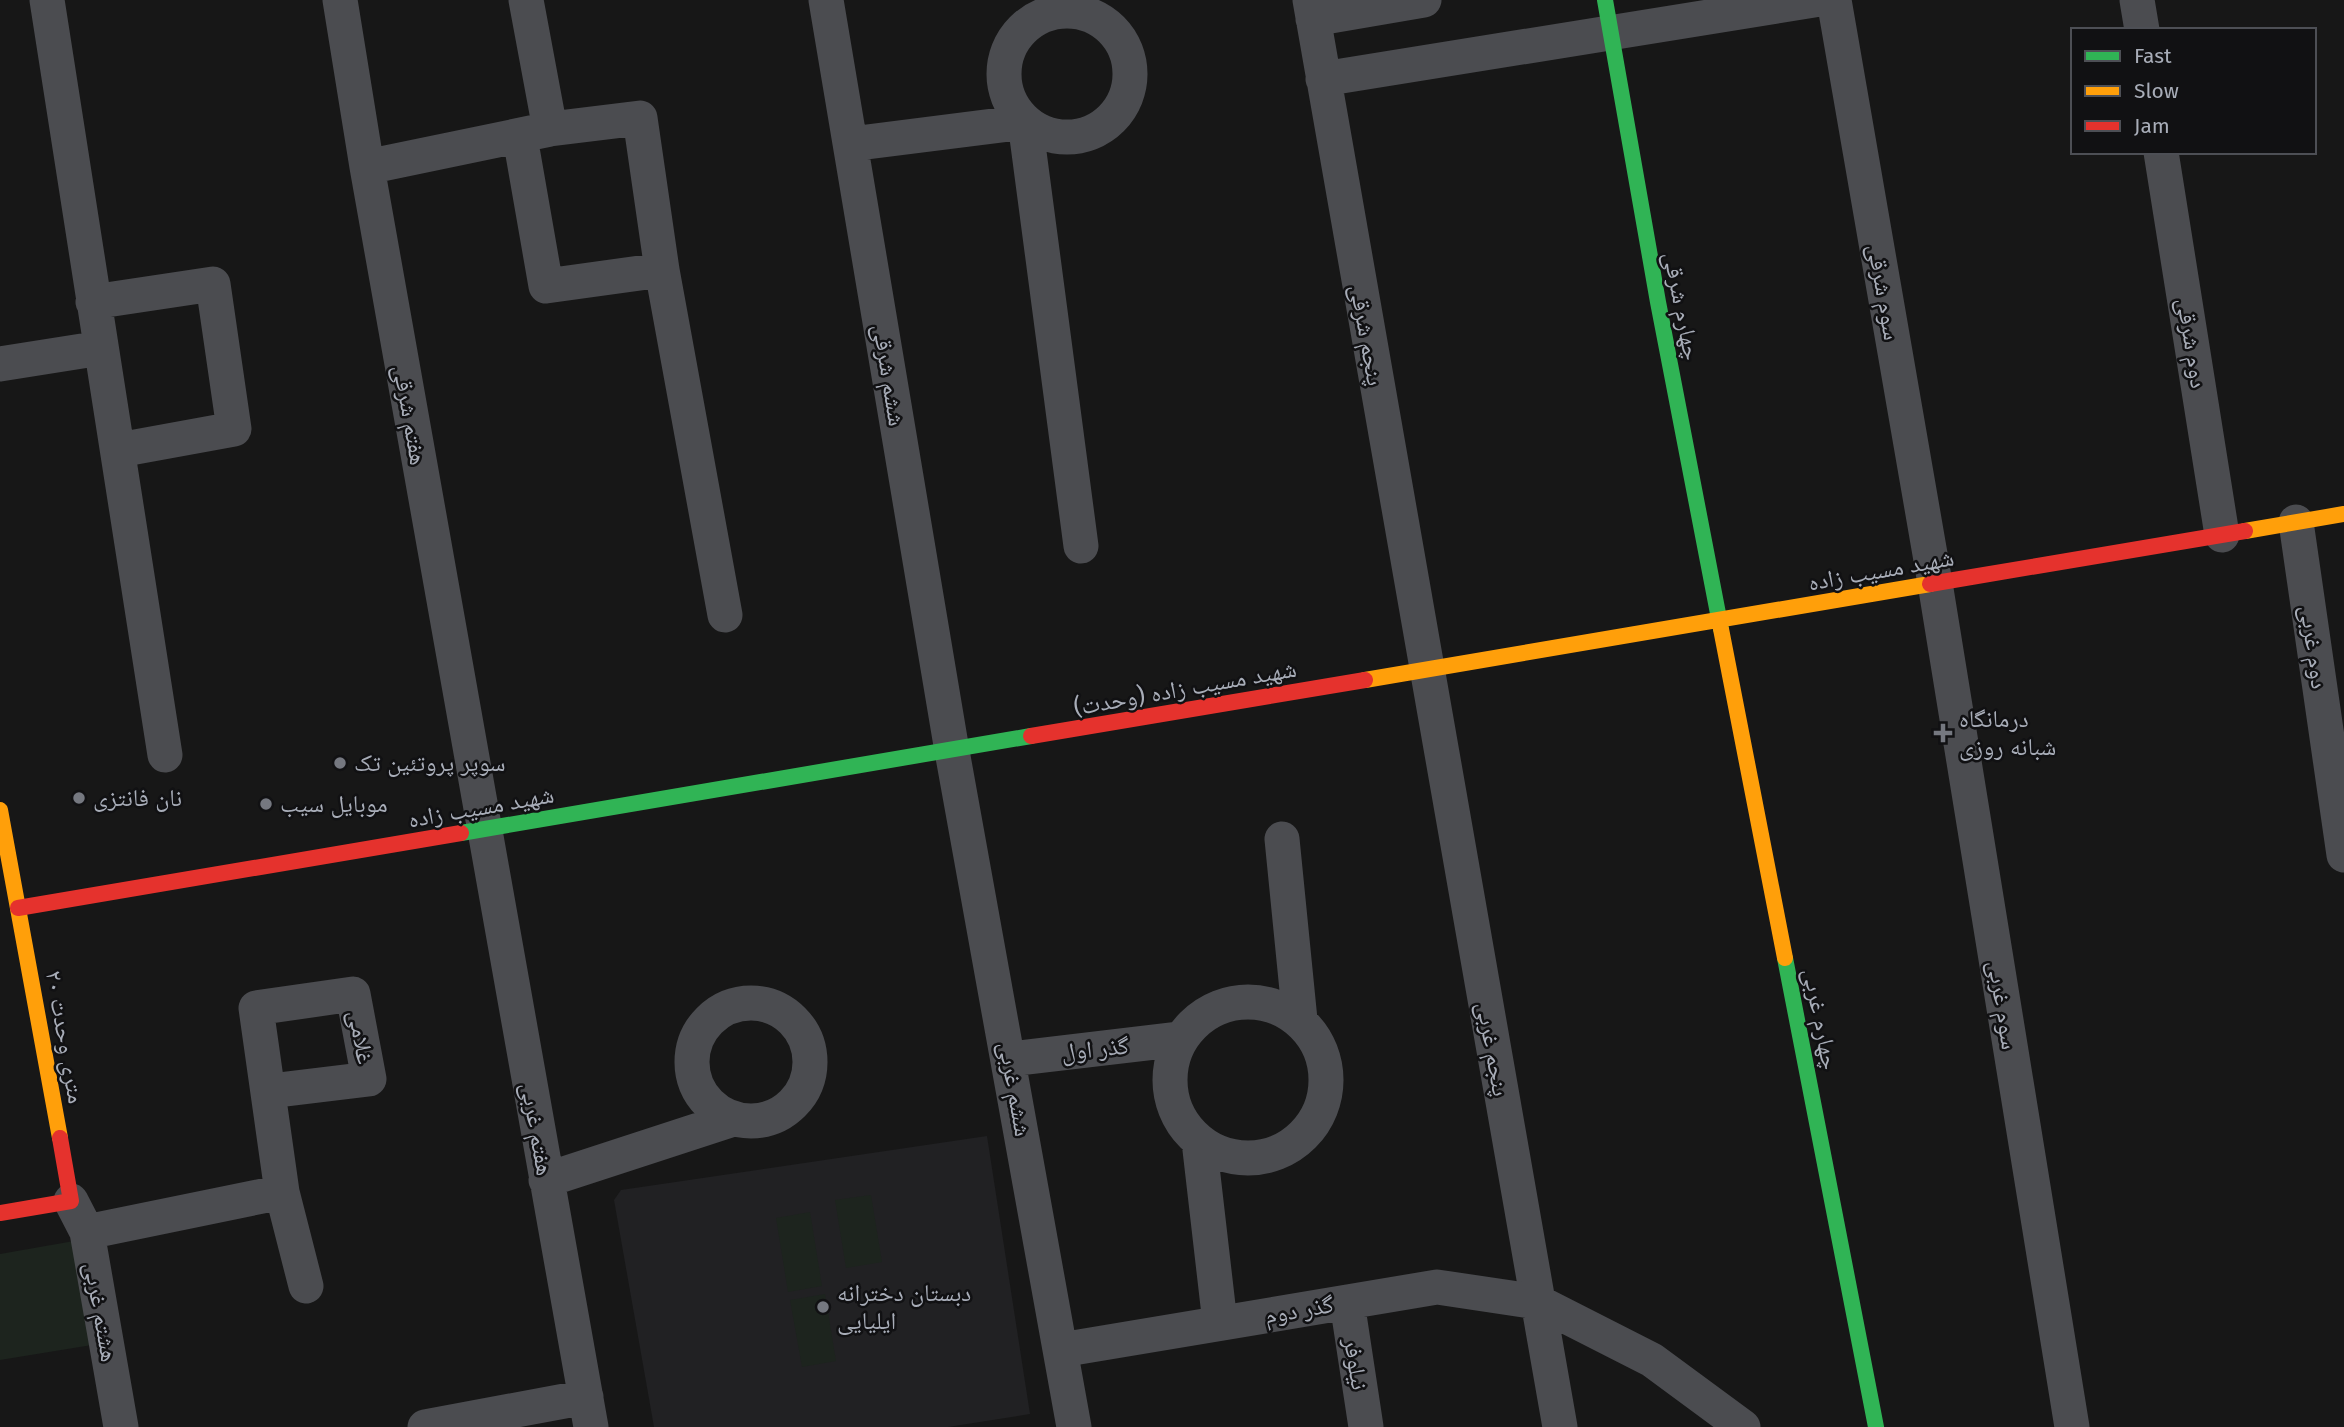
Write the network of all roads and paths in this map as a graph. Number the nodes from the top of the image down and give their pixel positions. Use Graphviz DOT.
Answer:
graph roads {
  1 [pos="47,0"];
  2 [pos="340,0"];
  3 [pos="526,0"];
  4 [pos="827,0"];
  5 [pos="1424,0"];
  6 [pos="1814,0"];
  7 [pos="1834,0"];
  8 [pos="2137,0"];
  9 [pos="1095,9"];
  10 [pos="1311,10"];
  11 [pos="1607,16"];
  12 [pos="2142,28"];
  13 [pos="1323,79"];
  14 [pos="1025,121"];
  15 [pos="535,133"];
  16 [pos="851,144"];
  17 [pos="2161,154"];
  18 [pos="367,167"];
  19 [pos="662,270"];
  20 [pos="93,302"];
  21 [pos="101,348"];
  22 [pos="0,364"];
  23 [pos="119,450"];
  24 [pos="2344,514"];
  25 [pos="2296,522"];
  26 [pos="2222,535"];
  27 [pos="1081,546"];
  28 [pos="1935,583"];
  29 [pos="725,615"];
  30 [pos="1722,620"];
  31 [pos="1426,670"];
  32 [pos="952,751"];
  33 [pos="165,755"];
  34 [pos="0,810"];
  35 [pos="484,830"];
  36 [pos="1282,839"];
  37 [pos="2344,855"];
  38 [pos="18,908"];
  39 [pos="1300,1020"];
  40 [pos="1180,1039"];
  41 [pos="1010,1059"];
  42 [pos="270,1091"];
  43 [pos="733,1119"];
  44 [pos="1199,1141"];
  45 [pos="546,1180"];
  46 [pos="282,1192"];
  47 [pos="71,1201"];
  48 [pos="0,1213"];
  49 [pos="87,1232"];
  50 [pos="306,1286"];
  51 [pos="1347,1302"];
  52 [pos="1538,1302"];
  53 [pos="1220,1323"];
  54 [pos="1060,1350"];
  55 [pos="589,1412"];
  56 [pos="121,1427"];
  57 [pos="425,1427"];
  58 [pos="1074,1427"];
  59 [pos="1366,1427"];
  60 [pos="1560,1427"];
  61 [pos="1743,1427"];
  62 [pos="1876,1427"];
  63 [pos="2072,1427"];
  1 -- 20 [label="street"];
  2 -- 18 [label="street, هفتم شرقی"];
  3 -- 15 [label="street"];
  4 -- 16 [label="street, ششم شرقی"];
  5 -- 10 [label="street"];
  6 -- 11 [label="street"];
  7 -- 28 [label="street, سوم شرقی"];
  8 -- 12 [label="street"];
  9 -- 14 [label="street"];
  9 -- 14 [label="street"];
  10 -- 13 [label="street, پنجم شرقی"];
  11 -- 13 [label="street"];
  11 -- 30 [label="street, چهارم شرقی"];
  13 -- 31 [label="street, پنجم شرقی"];
  14 -- 16 [label="street"];
  14 -- 27 [label="street"];
  15 -- 18 [label="street"];
  15 -- 19 [label="street"];
  15 -- 19 [label="street"];
  16 -- 32 [label="street, ششم شرقی"];
  17 -- 26 [label="street, دوم شرقی"];
  18 -- 35 [label="street, هفتم شرقی"];
  19 -- 29 [label="street"];
  20 -- 21 [label="street"];
  20 -- 23 [label="street"];
  21 -- 22 [label="street"];
  21 -- 23 [label="street"];
  23 -- 33 [label="street"];
  24 -- 25 [label="street, شهید مسیب زاده"];
  25 -- 26 [label="street, شهید مسیب زاده"];
  25 -- 37 [label="street, دوم غربی"];
  26 -- 28 [label="street, شهید مسیب زاده"];
  28 -- 30 [label="street, شهید مسیب زاده"];
  28 -- 63 [label="street, سوم غربی"];
  30 -- 31 [label="street, شهید مسیب زاده"];
  30 -- 62 [label="street, چهارم غربی"];
  31 -- 32 [label="street, شهید مسیب زاده (وحدت)"];
  31 -- 52 [label="street, پنجم غربی"];
  32 -- 35 [label="street, شهید مسیب زاده"];
  32 -- 41 [label="street, ششم غربی"];
  34 -- 38 [label="street, ۲۰ متری وحدت"];
  35 -- 38 [label="street, شهید مسیب زاده"];
  35 -- 45 [label="street, هفتم غربی"];
  36 -- 39 [label="street"];
  38 -- 47 [label="street, ۲۰ متری وحدت"];
  39 -- 40 [label="street"];
  39 -- 44 [label="street"];
  40 -- 41 [label="street, گذر اول"];
  40 -- 44 [label="street"];
  41 -- 54 [label="street, ششم غربی"];
  42 -- 46 [label="street"];
  43 -- 45 [label="street"];
  44 -- 53 [label="street"];
  45 -- 55 [label="street, هفتم غربی"];
  46 -- 49 [label="street"];
  46 -- 50 [label="street"];
  47 -- 48 [label="street"];
  47 -- 49 [label="street, هشتم غربی"];
  49 -- 56 [label="street, هشتم غربی"];
  51 -- 52 [label="street, گذر دوم"];
  51 -- 53 [label="street, گذر دوم"];
  51 -- 59 [label="street, نیلوفر"];
  52 -- 60 [label="street, پنجم غربی"];
  52 -- 61 [label="street, گذر دوم"];
  53 -- 54 [label="street, گذر دوم"];
  54 -- 58 [label="street, ششم غربی"];
  55 -- 57 [label="street"];
}
